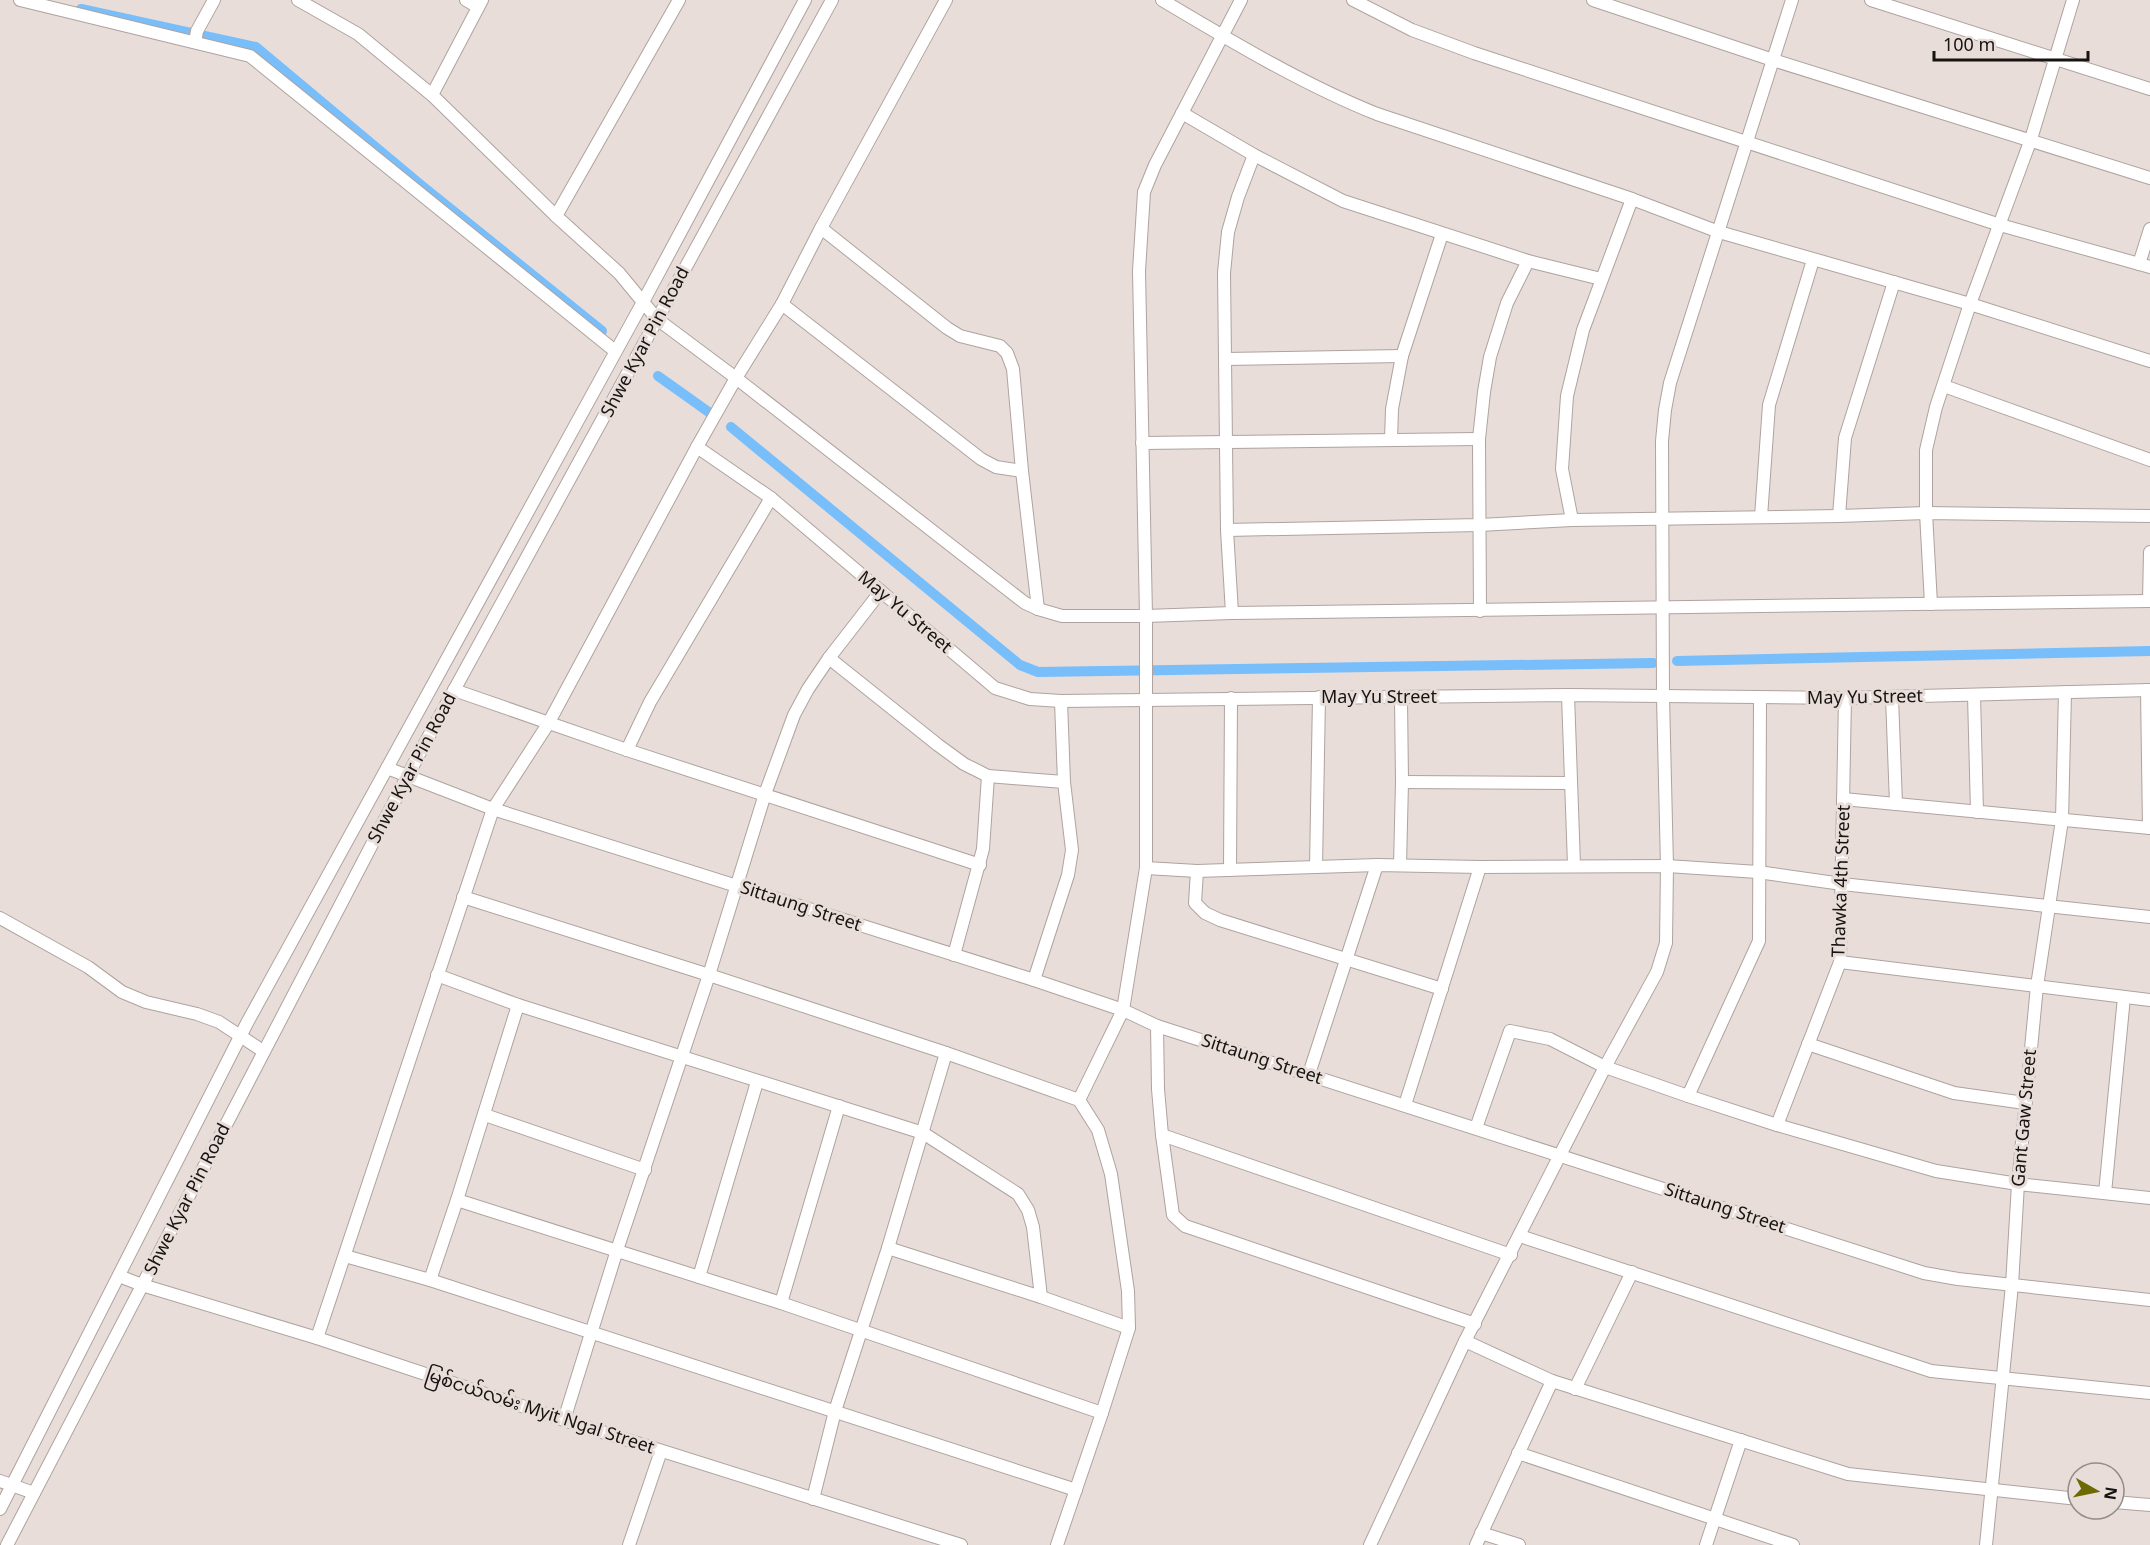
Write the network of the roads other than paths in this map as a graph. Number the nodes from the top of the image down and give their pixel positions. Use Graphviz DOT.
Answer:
graph roads {
  1 [pos="20,0"];
  2 [pos="214,0"];
  3 [pos="298,0"];
  4 [pos="466,0"];
  5 [pos="680,0"];
  6 [pos="805,0"];
  7 [pos="832,0"];
  8 [pos="946,0"];
  9 [pos="1162,0"];
  10 [pos="1241,0"];
  11 [pos="1353,0"];
  12 [pos="1593,0"];
  13 [pos="1792,0"];
  14 [pos="1870,0"];
  15 [pos="2073,0"];
  16 [pos="480,3"];
  17 [pos="1222,36"];
  18 [pos="195,41"];
  19 [pos="2055,58"];
  20 [pos="1773,60"];
  21 [pos="2150,89"];
  22 [pos="432,96"];
  23 [pos="1182,113"];
  24 [pos="2031,139"];
  25 [pos="1748,141"];
  26 [pos="1254,155"];
  27 [pos="2150,178"];
  28 [pos="1632,199"];
  29 [pos="556,216"];
  30 [pos="2000,225"];
  31 [pos="821,228"];
  32 [pos="2150,229"];
  33 [pos="1719,232"];
  34 [pos="1442,234"];
  35 [pos="1814,260"];
  36 [pos="1528,261"];
  37 [pos="2145,266"];
  38 [pos="1601,279"];
  39 [pos="1894,282"];
  40 [pos="643,302"];
  41 [pos="782,304"];
  42 [pos="1970,304"];
  43 [pos="657,319"];
  44 [pos="615,351"];
  45 [pos="1402,356"];
  46 [pos="1226,359"];
  47 [pos="2150,361"];
  48 [pos="736,378"];
  49 [pos="1944,386"];
  50 [pos="1479,439"];
  51 [pos="1391,440"];
  52 [pos="1227,442"];
  53 [pos="1142,443"];
  54 [pos="697,447"];
  55 [pos="2150,460"];
  56 [pos="1022,471"];
  57 [pos="771,498"];
  58 [pos="1926,513"];
  59 [pos="1839,516"];
  60 [pos="2150,516"];
  61 [pos="1761,517"];
  62 [pos="1663,519"];
  63 [pos="1572,520"];
  64 [pos="1480,525"];
  65 [pos="1227,530"];
  66 [pos="2150,552"];
  67 [pos="881,591"];
  68 [pos="2150,601"];
  69 [pos="1931,604"];
  70 [pos="1663,607"];
  71 [pos="1038,609"];
  72 [pos="1480,611"];
  73 [pos="1232,613"];
  74 [pos="1146,616"];
  75 [pos="829,658"];
  76 [pos="453,690"];
  77 [pos="2148,690"];
  78 [pos="2065,692"];
  79 [pos="1568,695"];
  80 [pos="1974,695"];
  81 [pos="1319,697"];
  82 [pos="1663,697"];
  83 [pos="1892,697"];
  84 [pos="1231,698"];
  85 [pos="1401,698"];
  86 [pos="1760,698"];
  87 [pos="1845,698"];
  88 [pos="1061,701"];
  89 [pos="1146,701"];
  90 [pos="548,724"];
  91 [pos="627,750"];
  92 [pos="387,768"];
  93 [pos="988,776"];
  94 [pos="407,777"];
  95 [pos="1064,782"];
  96 [pos="1402,782"];
  97 [pos="1570,783"];
  98 [pos="765,794"];
  99 [pos="1843,799"];
  100 [pos="1896,804"];
  101 [pos="493,809"];
  102 [pos="1977,812"];
  103 [pos="2062,820"];
  104 [pos="2149,828"];
  105 [pos="1400,864"];
  106 [pos="980,865"];
  107 [pos="1377,865"];
  108 [pos="1574,865"];
  109 [pos="1667,866"];
  110 [pos="1146,867"];
  111 [pos="1316,867"];
  112 [pos="1480,867"];
  113 [pos="1230,870"];
  114 [pos="1197,871"];
  115 [pos="1758,872"];
  116 [pos="1842,884"];
  117 [pos="738,886"];
  118 [pos="463,897"];
  119 [pos="2049,907"];
  120 [pos="2150,916"];
  121 [pos="0,918"];
  122 [pos="954,955"];
  123 [pos="1346,959"];
  124 [pos="1840,962"];
  125 [pos="437,975"];
  126 [pos="709,975"];
  127 [pos="1034,980"];
  128 [pos="2037,986"];
  129 [pos="1442,989"];
  130 [pos="2124,997"];
  131 [pos="2150,1000"];
  132 [pos="518,1005"];
  133 [pos="1123,1010"];
  134 [pos="1157,1026"];
  135 [pos="241,1035"];
  136 [pos="1808,1044"];
  137 [pos="263,1051"];
  138 [pos="946,1053"];
  139 [pos="680,1057"];
  140 [pos="1605,1067"];
  141 [pos="1309,1074"];
  142 [pos="757,1082"];
  143 [pos="1688,1096"];
  144 [pos="1078,1100"];
  145 [pos="2025,1103"];
  146 [pos="1405,1105"];
  147 [pos="838,1106"];
  148 [pos="485,1114"];
  149 [pos="1777,1125"];
  150 [pos="1476,1128"];
  151 [pos="923,1133"];
  152 [pos="1162,1135"];
  153 [pos="1562,1156"];
  154 [pos="645,1170"];
  155 [pos="2018,1184"];
  156 [pos="2105,1193"];
  157 [pos="2150,1198"];
  158 [pos="457,1200"];
  159 [pos="1521,1236"];
  160 [pos="888,1248"];
  161 [pos="617,1250"];
  162 [pos="1510,1255"];
  163 [pos="345,1256"];
  164 [pos="1632,1272"];
  165 [pos="119,1276"];
  166 [pos="699,1277"];
  167 [pos="430,1280"];
  168 [pos="142,1285"];
  169 [pos="2012,1285"];
  170 [pos="1041,1297"];
  171 [pos="2150,1300"];
  172 [pos="780,1303"];
  173 [pos="1474,1324"];
  174 [pos="1129,1328"];
  175 [pos="861,1330"];
  176 [pos="591,1334"];
  177 [pos="317,1338"];
  178 [pos="1465,1341"];
  179 [pos="2004,1379"];
  180 [pos="1552,1382"];
  181 [pos="1575,1389"];
  182 [pos="2150,1393"];
  183 [pos="835,1411"];
  184 [pos="1102,1413"];
  185 [pos="564,1420"];
  186 [pos="1741,1440"];
  187 [pos="661,1451"];
  188 [pos="1518,1453"];
  189 [pos="6,1484"];
  190 [pos="1076,1490"];
  191 [pos="1991,1491"];
  192 [pos="34,1493"];
  193 [pos="2066,1498"];
  194 [pos="813,1499"];
  195 [pos="2126,1503"];
  196 [pos="2150,1505"];
  197 [pos="0,1509"];
  198 [pos="1713,1518"];
  199 [pos="1481,1533"];
  200 [pos="7,1545"];
  201 [pos="629,1545"];
  202 [pos="961,1545"];
  203 [pos="1057,1545"];
  204 [pos="1370,1545"];
  205 [pos="1476,1545"];
  206 [pos="1519,1545"];
  207 [pos="1706,1545"];
  208 [pos="1793,1545"];
  209 [pos="1986,1545"];
  1 -- 18 [label="street"];
  2 -- 18 [label="street"];
  3 -- 22 [label="street"];
  4 -- 16 [label="street"];
  5 -- 29 [label="street"];
  6 -- 40 [label="street, Shwe Kyar Pin Road"];
  7 -- 43 [label="street, Shwe Kyar Pin Road"];
  8 -- 31 [label="street"];
  9 -- 17 [label="street"];
  10 -- 17 [label="street"];
  11 -- 25 [label="street"];
  12 -- 20 [label="street"];
  13 -- 20 [label="street"];
  14 -- 19 [label="street"];
  15 -- 19 [label="street"];
  16 -- 22 [label="street"];
  17 -- 23 [label="street"];
  17 -- 28 [label="street"];
  18 -- 44 [label="street"];
  19 -- 21 [label="street"];
  19 -- 24 [label="street"];
  20 -- 24 [label="street"];
  20 -- 25 [label="street"];
  22 -- 29 [label="street"];
  23 -- 26 [label="street"];
  23 -- 53 [label="street"];
  24 -- 27 [label="street"];
  24 -- 30 [label="street"];
  25 -- 30 [label="street"];
  25 -- 33 [label="street"];
  26 -- 34 [label="street"];
  26 -- 46 [label="street"];
  28 -- 33 [label="street"];
  28 -- 38 [label="street"];
  29 -- 40 [label="street"];
  30 -- 37 [label="street"];
  30 -- 42 [label="street"];
  31 -- 41 [label="street"];
  31 -- 56 [label="street"];
  32 -- 37 [label="street"];
  33 -- 35 [label="street"];
  33 -- 62 [label="street"];
  34 -- 36 [label="street"];
  34 -- 45 [label="street"];
  35 -- 39 [label="street"];
  35 -- 61 [label="street"];
  36 -- 38 [label="street"];
  36 -- 50 [label="street"];
  38 -- 63 [label="street"];
  39 -- 42 [label="street"];
  39 -- 59 [label="street"];
  40 -- 43 [label="street"];
  40 -- 44 [label="street, Shwe Kyar Pin Road"];
  41 -- 48 [label="street"];
  41 -- 56 [label="street"];
  42 -- 47 [label="street"];
  42 -- 49 [label="street"];
  43 -- 48 [label="street"];
  43 -- 76 [label="street, Shwe Kyar Pin Road"];
  44 -- 92 [label="street, Shwe Kyar Pin Road"];
  45 -- 46 [label="street"];
  45 -- 51 [label="street"];
  46 -- 52 [label="street"];
  48 -- 54 [label="street"];
  48 -- 71 [label="street"];
  49 -- 55 [label="street"];
  49 -- 58 [label="street"];
  50 -- 51 [label="street"];
  50 -- 64 [label="street"];
  51 -- 52 [label="street"];
  52 -- 53 [label="street"];
  52 -- 65 [label="street"];
  53 -- 74 [label="street"];
  54 -- 57 [label="street, May Yu Street"];
  54 -- 90 [label="street"];
  56 -- 71 [label="street"];
  57 -- 67 [label="street, May Yu Street"];
  57 -- 91 [label="street"];
  58 -- 59 [label="street"];
  58 -- 60 [label="street"];
  58 -- 69 [label="street"];
  59 -- 61 [label="street"];
  61 -- 62 [label="street"];
  62 -- 63 [label="street"];
  62 -- 70 [label="street"];
  63 -- 64 [label="street"];
  64 -- 65 [label="street"];
  64 -- 72 [label="street"];
  65 -- 73 [label="street"];
  66 -- 68 [label="street"];
  67 -- 75 [label="street"];
  67 -- 88 [label="street, May Yu Street"];
  68 -- 69 [label="street"];
  69 -- 70 [label="street"];
  70 -- 72 [label="street"];
  70 -- 82 [label="street"];
  71 -- 74 [label="street"];
  72 -- 73 [label="street"];
  73 -- 74 [label="street"];
  74 -- 89 [label="street"];
  75 -- 93 [label="street"];
  75 -- 98 [label="street"];
  76 -- 90 [label="street"];
  76 -- 94 [label="street, Shwe Kyar Pin Road"];
  77 -- 78 [label="street, May Yu Street"];
  77 -- 104 [label="street"];
  78 -- 80 [label="street, May Yu Street"];
  78 -- 103 [label="street, Gant Gaw Street"];
  79 -- 82 [label="street, May Yu Street"];
  79 -- 85 [label="street, May Yu Street"];
  79 -- 97 [label="street"];
  80 -- 83 [label="street, May Yu Street"];
  80 -- 102 [label="street"];
  81 -- 84 [label="street, May Yu Street"];
  81 -- 85 [label="street, May Yu Street"];
  81 -- 111 [label="street"];
  82 -- 86 [label="street, May Yu Street"];
  82 -- 109 [label="street"];
  83 -- 87 [label="street, May Yu Street"];
  83 -- 100 [label="street"];
  84 -- 89 [label="street, May Yu Street"];
  84 -- 113 [label="street"];
  85 -- 96 [label="street"];
  86 -- 87 [label="street, May Yu Street"];
  86 -- 115 [label="street"];
  87 -- 99 [label="street, Thawka 4th Street"];
  88 -- 89 [label="street, May Yu Street"];
  88 -- 95 [label="street"];
  89 -- 110 [label="street"];
  90 -- 91 [label="street"];
  90 -- 101 [label="street"];
  91 -- 98 [label="street"];
  92 -- 94 [label="street, Sittaung Street"];
  92 -- 135 [label="street, Shwe Kyar Pin Road"];
  93 -- 95 [label="street"];
  93 -- 106 [label="street"];
  94 -- 101 [label="street, Sittaung Street"];
  94 -- 137 [label="street, Shwe Kyar Pin Road"];
  95 -- 127 [label="street"];
  96 -- 97 [label="street"];
  96 -- 105 [label="street"];
  97 -- 108 [label="street"];
  98 -- 106 [label="street"];
  98 -- 117 [label="street"];
  99 -- 100 [label="street"];
  99 -- 116 [label="street, Thawka 4th Street"];
  100 -- 102 [label="street"];
  101 -- 117 [label="street, Sittaung Street"];
  101 -- 118 [label="street"];
  102 -- 103 [label="street"];
  103 -- 104 [label="street"];
  103 -- 119 [label="street, Gant Gaw Street"];
  105 -- 107 [label="street"];
  105 -- 112 [label="street"];
  106 -- 122 [label="street"];
  107 -- 111 [label="street"];
  107 -- 123 [label="street"];
  108 -- 109 [label="street"];
  108 -- 112 [label="street"];
  109 -- 115 [label="street"];
  109 -- 140 [label="street"];
  110 -- 114 [label="street"];
  110 -- 133 [label="street"];
  111 -- 113 [label="street"];
  112 -- 129 [label="street"];
  113 -- 114 [label="street"];
  114 -- 123 [label="street"];
  115 -- 116 [label="street"];
  115 -- 143 [label="street"];
  116 -- 119 [label="street"];
  116 -- 124 [label="street, Thawka 4th Street"];
  117 -- 122 [label="street, Sittaung Street"];
  117 -- 126 [label="street"];
  118 -- 125 [label="street"];
  118 -- 126 [label="street"];
  119 -- 120 [label="street"];
  119 -- 128 [label="street, Gant Gaw Street"];
  121 -- 135 [label="street"];
  122 -- 127 [label="street, Sittaung Street"];
  123 -- 129 [label="street"];
  123 -- 141 [label="street"];
  124 -- 128 [label="street"];
  124 -- 136 [label="street, Thawka 4th Street"];
  125 -- 132 [label="street"];
  125 -- 163 [label="street"];
  126 -- 138 [label="street"];
  126 -- 139 [label="street"];
  127 -- 133 [label="street, Sittaung Street"];
  128 -- 130 [label="street"];
  128 -- 145 [label="street, Gant Gaw Street"];
  129 -- 146 [label="street"];
  130 -- 131 [label="street"];
  130 -- 156 [label="street"];
  132 -- 139 [label="street"];
  132 -- 148 [label="street"];
  133 -- 134 [label="street, Sittaung Street"];
  133 -- 144 [label="street"];
  134 -- 141 [label="street, Sittaung Street"];
  134 -- 152 [label="street"];
  135 -- 137 [label="street"];
  135 -- 165 [label="street, Shwe Kyar Pin Road"];
  136 -- 145 [label="street"];
  136 -- 149 [label="street, Thawka 4th Street"];
  137 -- 168 [label="street, Shwe Kyar Pin Road"];
  138 -- 144 [label="street"];
  138 -- 151 [label="street"];
  139 -- 142 [label="street"];
  139 -- 154 [label="street"];
  140 -- 143 [label="street"];
  140 -- 150 [label="street"];
  140 -- 153 [label="street"];
  141 -- 146 [label="street, Sittaung Street"];
  142 -- 147 [label="street"];
  142 -- 166 [label="street"];
  143 -- 149 [label="street"];
  144 -- 174 [label="street"];
  145 -- 155 [label="street, Gant Gaw Street"];
  146 -- 150 [label="street, Sittaung Street"];
  147 -- 151 [label="street"];
  147 -- 172 [label="street"];
  148 -- 154 [label="street"];
  148 -- 158 [label="street"];
  149 -- 155 [label="street"];
  150 -- 153 [label="street, Sittaung Street"];
  151 -- 160 [label="street"];
  151 -- 170 [label="street"];
  152 -- 162 [label="street"];
  152 -- 173 [label="street"];
  153 -- 159 [label="street"];
  153 -- 169 [label="street, Sittaung Street"];
  154 -- 161 [label="street"];
  155 -- 156 [label="street"];
  155 -- 169 [label="street, Gant Gaw Street"];
  156 -- 157 [label="street"];
  158 -- 161 [label="street"];
  158 -- 167 [label="street"];
  159 -- 162 [label="street"];
  159 -- 164 [label="street"];
  160 -- 170 [label="street"];
  160 -- 175 [label="street"];
  161 -- 166 [label="street"];
  161 -- 176 [label="street"];
  162 -- 173 [label="street"];
  163 -- 167 [label="street"];
  163 -- 177 [label="street"];
  164 -- 179 [label="street"];
  164 -- 181 [label="street"];
  165 -- 168 [label="street, မြစ်ငယ်လမ်း Myit Ngal Street"];
  165 -- 189 [label="street, Shwe Kyar Pin Road"];
  166 -- 172 [label="street"];
  167 -- 176 [label="street"];
  168 -- 177 [label="street, မြစ်ငယ်လမ်း Myit Ngal Street"];
  168 -- 192 [label="street, Shwe Kyar Pin Road"];
  169 -- 171 [label="street, Sittaung Street"];
  169 -- 179 [label="street, Gant Gaw Street"];
  170 -- 174 [label="street"];
  172 -- 175 [label="street"];
  173 -- 178 [label="street"];
  174 -- 184 [label="street"];
  175 -- 183 [label="street"];
  175 -- 184 [label="street"];
  176 -- 183 [label="street"];
  176 -- 185 [label="street"];
  177 -- 185 [label="street, မြစ်ငယ်လမ်း Myit Ngal Street"];
  178 -- 180 [label="street"];
  178 -- 204 [label="street"];
  179 -- 182 [label="street"];
  179 -- 191 [label="street, Gant Gaw Street"];
  180 -- 181 [label="street"];
  180 -- 188 [label="street"];
  181 -- 186 [label="street"];
  183 -- 190 [label="street"];
  183 -- 194 [label="street"];
  184 -- 190 [label="street"];
  185 -- 187 [label="street, မြစ်ငယ်လမ်း Myit Ngal Street"];
  186 -- 191 [label="street"];
  186 -- 198 [label="street"];
  187 -- 194 [label="street, မြစ်ငယ်လမ်း Myit Ngal Street"];
  187 -- 201 [label="street"];
  188 -- 198 [label="street"];
  188 -- 199 [label="street"];
  189 -- 192 [label="street"];
  189 -- 197 [label="street, Shwe Kyar Pin Road"];
  190 -- 203 [label="street"];
  191 -- 193 [label="street"];
  191 -- 209 [label="street, Gant Gaw Street"];
  192 -- 200 [label="street, Shwe Kyar Pin Road"];
  194 -- 202 [label="street, မြစ်ငယ်လမ်း Myit Ngal Street"];
  195 -- 196 [label="street"];
  198 -- 207 [label="street"];
  198 -- 208 [label="street"];
  199 -- 205 [label="street"];
  199 -- 206 [label="street"];
}
